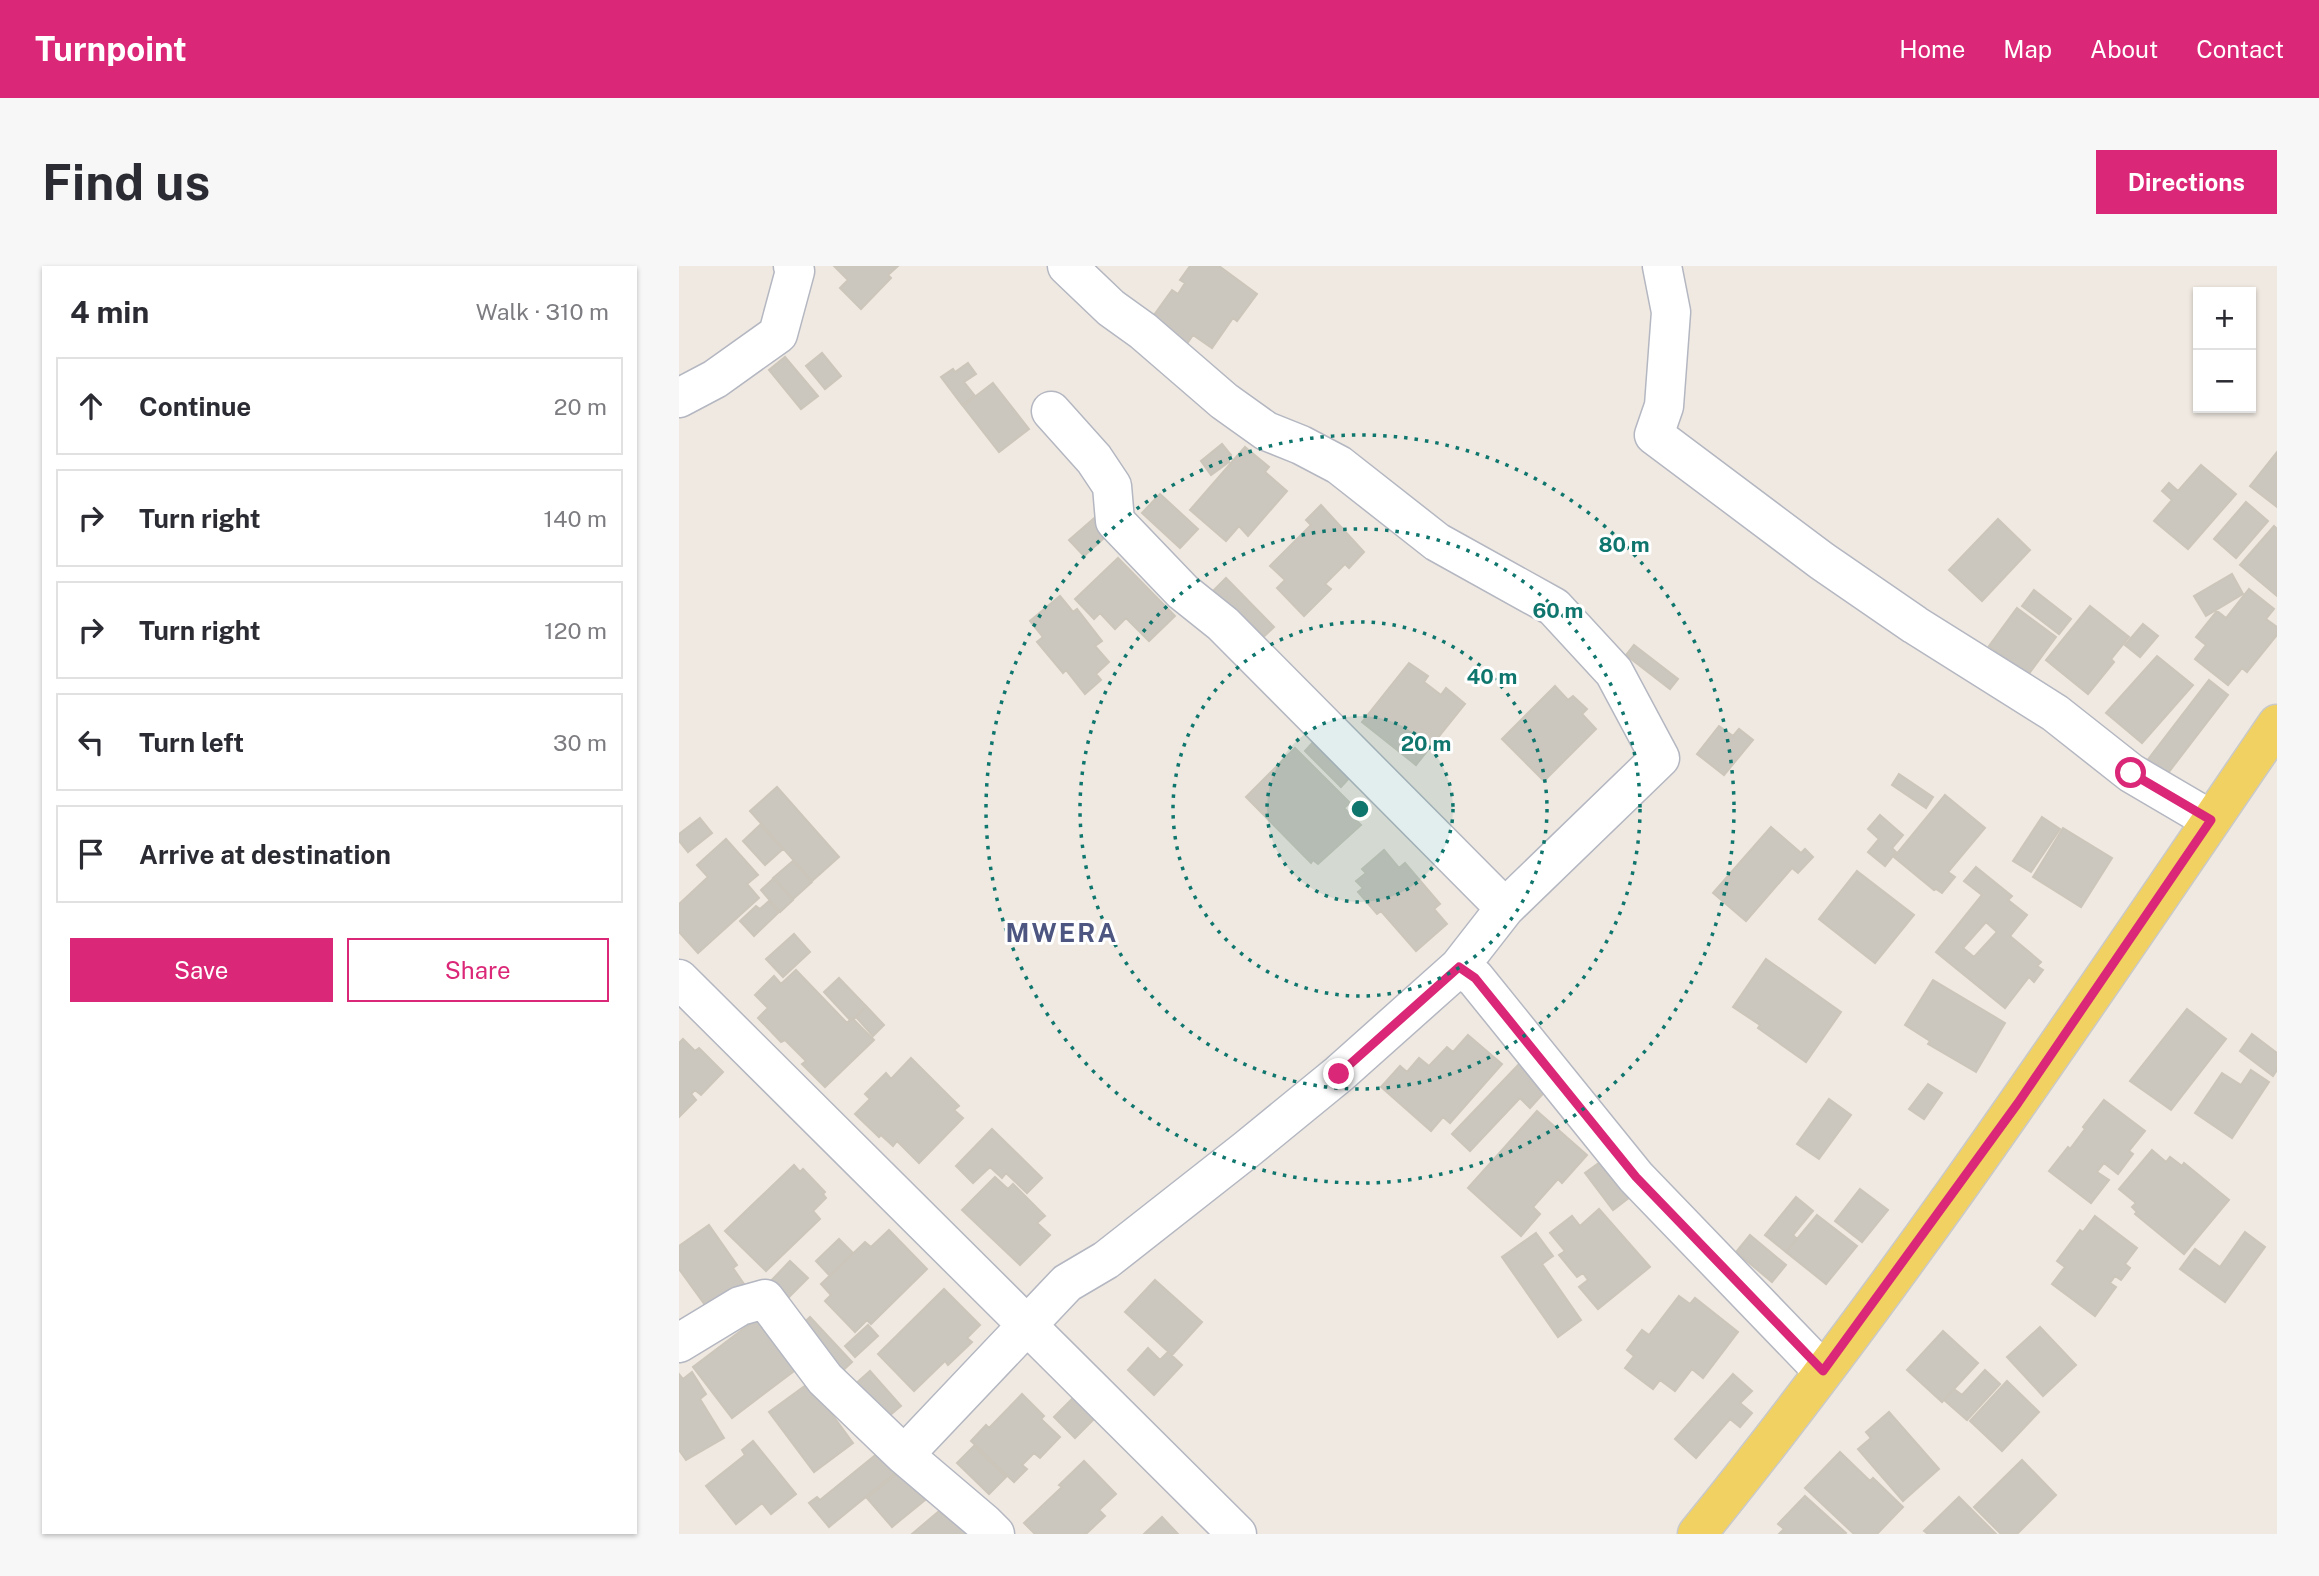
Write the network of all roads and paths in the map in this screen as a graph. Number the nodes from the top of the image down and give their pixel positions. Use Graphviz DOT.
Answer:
graph roads {
  1 [pos="793,266"];
  2 [pos="1067,266"];
  3 [pos="1662,266"];
  4 [pos="679,398"];
  5 [pos="1051,411"];
  6 [pos="2277,724"];
  7 [pos="2211,820"];
  8 [pos="1505,908"];
  9 [pos="1459,967"];
  10 [pos="679,979"];
  11 [pos="1028,1324"];
  12 [pos="679,1343"];
  13 [pos="1823,1371"];
  14 [pos="904,1455"];
  15 [pos="995,1534"];
  16 [pos="1237,1534"];
  17 [pos="1697,1534"];
  1 -- 4 [label="street"];
  2 -- 8 [label="street"];
  3 -- 7 [label="street"];
  5 -- 8 [label="street"];
  6 -- 7 [label="main road"];
  7 -- 13 [label="main road"];
  8 -- 9 [label="street"];
  9 -- 11 [label="street"];
  9 -- 13 [label="street"];
  10 -- 11 [label="street"];
  11 -- 14 [label="street"];
  11 -- 16 [label="street"];
  12 -- 14 [label="street"];
  13 -- 17 [label="main road"];
  14 -- 15 [label="street"];
}
